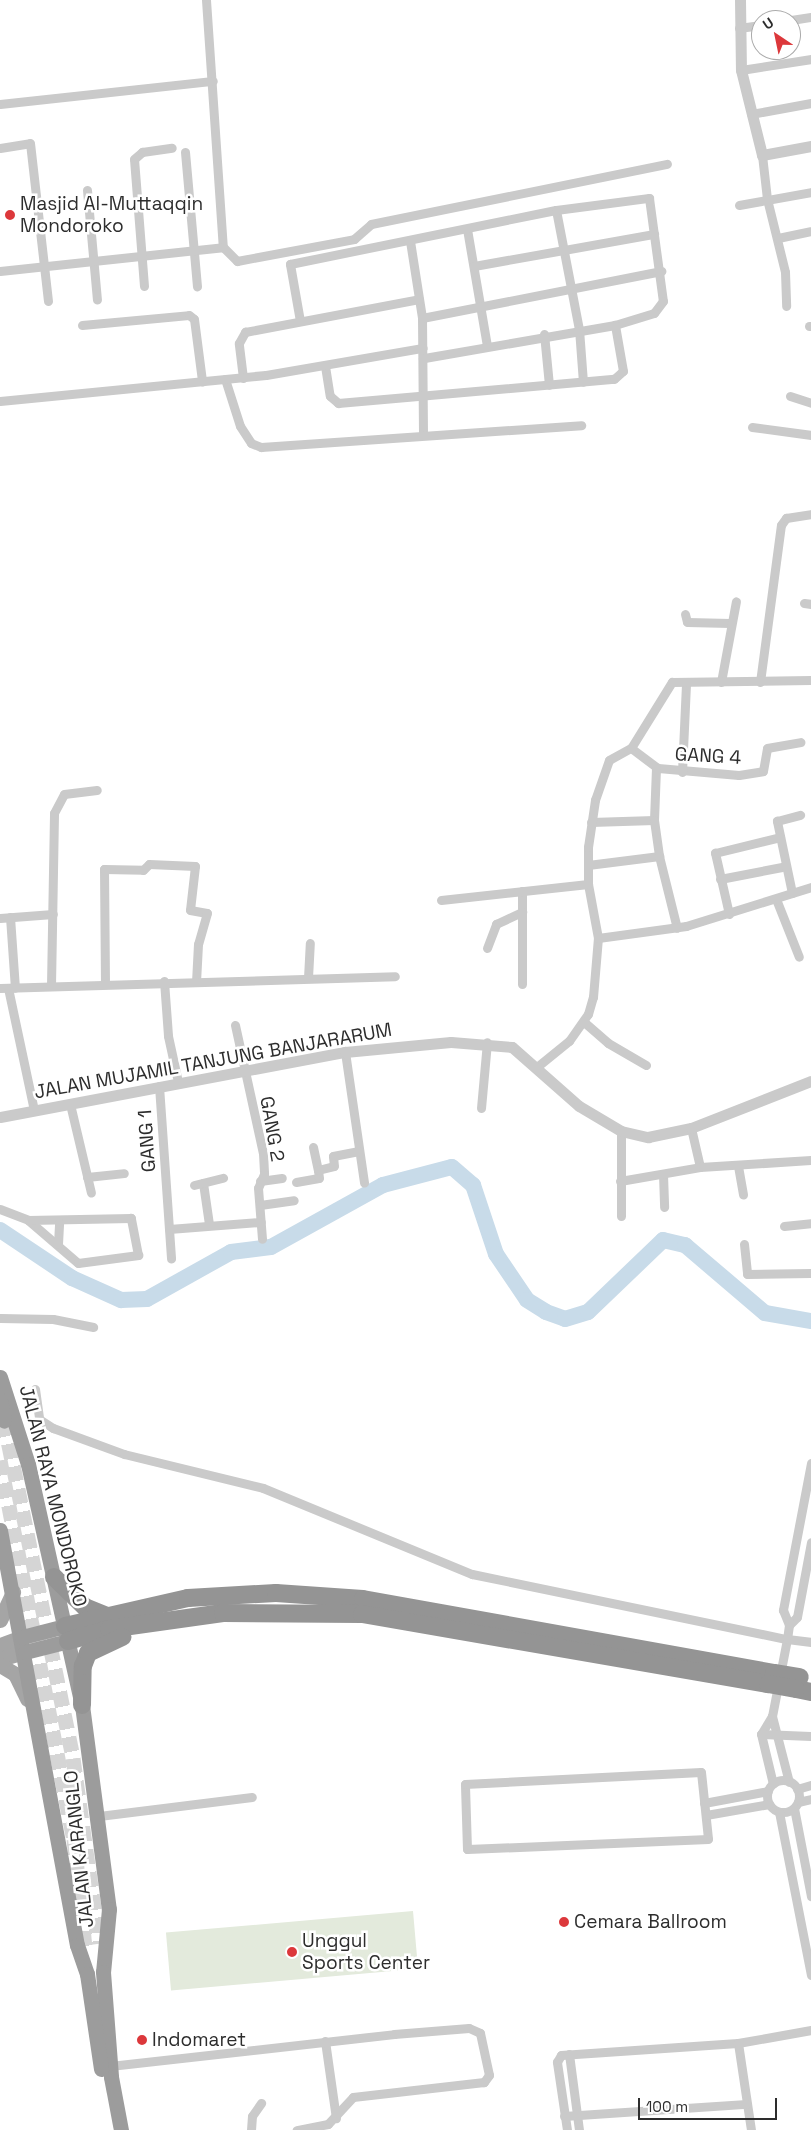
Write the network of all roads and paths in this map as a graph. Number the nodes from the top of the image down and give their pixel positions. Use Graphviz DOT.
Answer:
graph roads {
  1 [pos="206,0"];
  2 [pos="740,0"];
  3 [pos="751,26"];
  4 [pos="739,28"];
  5 [pos="811,59"];
  6 [pos="740,70"];
  7 [pos="213,81"];
  8 [pos="811,103"];
  9 [pos="0,104"];
  10 [pos="751,114"];
  11 [pos="811,146"];
  12 [pos="0,148"];
  13 [pos="172,148"];
  14 [pos="185,152"];
  15 [pos="762,155"];
  16 [pos="667,164"];
  17 [pos="87,190"];
  18 [pos="811,192"];
  19 [pos="767,199"];
  20 [pos="739,205"];
  21 [pos="556,210"];
  22 [pos="467,229"];
  23 [pos="810,231"];
  24 [pos="654,234"];
  25 [pos="778,238"];
  26 [pos="410,241"];
  27 [pos="223,247"];
  28 [pos="194,251"];
  29 [pos="288,251"];
  30 [pos="562,251"];
  31 [pos="141,257"];
  32 [pos="94,262"];
  33 [pos="290,264"];
  34 [pos="474,266"];
  35 [pos="44,267"];
  36 [pos="0,271"];
  37 [pos="660,271"];
  38 [pos="144,286"];
  39 [pos="197,286"];
  40 [pos="571,289"];
  41 [pos="419,299"];
  42 [pos="97,300"];
  43 [pos="48,301"];
  44 [pos="480,305"];
  45 [pos="786,306"];
  46 [pos="422,318"];
  47 [pos="300,321"];
  48 [pos="82,324"];
  49 [pos="615,324"];
  50 [pos="579,329"];
  51 [pos="544,334"];
  52 [pos="487,346"];
  53 [pos="422,348"];
  54 [pos="423,358"];
  55 [pos="325,366"];
  56 [pos="226,378"];
  57 [pos="243,378"];
  58 [pos="202,381"];
  59 [pos="583,382"];
  60 [pos="549,385"];
  61 [pos="790,396"];
  62 [pos="423,398"];
  63 [pos="0,401"];
  64 [pos="811,403"];
  65 [pos="582,425"];
  66 [pos="752,427"];
  67 [pos="423,435"];
  68 [pos="811,436"];
  69 [pos="811,509"];
  70 [pos="811,514"];
  71 [pos="736,601"];
  72 [pos="685,614"];
  73 [pos="730,623"];
  74 [pos="811,680"];
  75 [pos="721,682"];
  76 [pos="760,682"];
  77 [pos="686,683"];
  78 [pos="800,742"];
  79 [pos="631,748"];
  80 [pos="656,768"];
  81 [pos="682,772"];
  82 [pos="97,790"];
  83 [pos="800,815"];
  84 [pos="654,820"];
  85 [pos="591,822"];
  86 [pos="780,837"];
  87 [pos="659,856"];
  88 [pos="588,865"];
  89 [pos="782,867"];
  90 [pos="720,879"];
  91 [pos="588,884"];
  92 [pos="811,887"];
  93 [pos="522,891"];
  94 [pos="792,893"];
  95 [pos="776,899"];
  96 [pos="441,900"];
  97 [pos="522,912"];
  98 [pos="53,914"];
  99 [pos="729,914"];
  100 [pos="10,917"];
  101 [pos="0,918"];
  102 [pos="677,928"];
  103 [pos="598,938"];
  104 [pos="310,943"];
  105 [pos="487,948"];
  106 [pos="800,956"];
  107 [pos="395,976"];
  108 [pos="308,978"];
  109 [pos="196,980"];
  110 [pos="164,981"];
  111 [pos="105,984"];
  112 [pos="522,984"];
  113 [pos="51,986"];
  114 [pos="8,988"];
  115 [pos="584,1022"];
  116 [pos="235,1025"];
  117 [pos="487,1042"];
  118 [pos="345,1052"];
  119 [pos="646,1065"];
  120 [pos="538,1066"];
  121 [pos="244,1071"];
  122 [pos="811,1081"];
  123 [pos="178,1082"];
  124 [pos="159,1086"];
  125 [pos="70,1104"];
  126 [pos="481,1108"];
  127 [pos="34,1110"];
  128 [pos="0,1117"];
  129 [pos="691,1128"];
  130 [pos="621,1131"];
  131 [pos="313,1147"];
  132 [pos="358,1151"];
  133 [pos="811,1160"];
  134 [pos="738,1166"];
  135 [pos="700,1167"];
  136 [pos="318,1170"];
  137 [pos="124,1173"];
  138 [pos="663,1174"];
  139 [pos="87,1177"];
  140 [pos="223,1178"];
  141 [pos="282,1178"];
  142 [pos="260,1181"];
  143 [pos="620,1181"];
  144 [pos="296,1182"];
  145 [pos="364,1183"];
  146 [pos="91,1193"];
  147 [pos="743,1195"];
  148 [pos="294,1200"];
  149 [pos="260,1206"];
  150 [pos="664,1207"];
  151 [pos="0,1208"];
  152 [pos="621,1216"];
  153 [pos="28,1220"];
  154 [pos="59,1222"];
  155 [pos="262,1222"];
  156 [pos="811,1222"];
  157 [pos="209,1224"];
  158 [pos="784,1226"];
  159 [pos="169,1229"];
  160 [pos="262,1239"];
  161 [pos="58,1244"];
  162 [pos="744,1244"];
  163 [pos="171,1259"];
  164 [pos="811,1273"];
  165 [pos="0,1318"];
  166 [pos="94,1327"];
  167 [pos="0,1377"];
  168 [pos="35,1389"];
  169 [pos="0,1400"];
  170 [pos="4,1420"];
  171 [pos="811,1463"];
  172 [pos="807,1512"];
  173 [pos="0,1530"];
  174 [pos="811,1542"];
  175 [pos="54,1577"];
  176 [pos="13,1592"];
  177 [pos="105,1615"];
  178 [pos="404,1619"];
  179 [pos="0,1620"];
  180 [pos="789,1625"];
  181 [pos="67,1633"];
  182 [pos="788,1639"];
  183 [pos="811,1642"];
  184 [pos="0,1645"];
  185 [pos="23,1645"];
  186 [pos="0,1659"];
  187 [pos="0,1665"];
  188 [pos="771,1678"];
  189 [pos="804,1685"];
  190 [pos="82,1705"];
  191 [pos="772,1716"];
  192 [pos="778,1733"];
  193 [pos="761,1734"];
  194 [pos="811,1736"];
  195 [pos="47,1778"];
  196 [pos="789,1782"];
  197 [pos="811,1785"];
  198 [pos="770,1787"];
  199 [pos="797,1789"];
  200 [pos="252,1797"];
  201 [pos="811,1799"];
  202 [pos="704,1803"];
  203 [pos="769,1804"];
  204 [pos="796,1805"];
  205 [pos="779,1812"];
  206 [pos="706,1815"];
  207 [pos="99,1816"];
  208 [pos="811,1896"];
  209 [pos="103,1972"];
  210 [pos="87,1974"];
  211 [pos="811,1975"];
  212 [pos="809,2033"];
  213 [pos="325,2041"];
  214 [pos="738,2043"];
  215 [pos="569,2054"];
  216 [pos="110,2066"];
  217 [pos="333,2095"];
  218 [pos="353,2096"];
  219 [pos="261,2103"];
  220 [pos="747,2104"];
  221 [pos="576,2114"];
  222 [pos="564,2116"];
  223 [pos="336,2118"];
  224 [pos="111,2130"];
  225 [pos="121,2130"];
  226 [pos="251,2130"];
  227 [pos="297,2130"];
  228 [pos="567,2130"];
  229 [pos="579,2130"];
  230 [pos="751,2130"];
  1 -- 7 [label="street"];
  2 -- 4 [label="street"];
  3 -- 4 [label="street"];
  4 -- 6 [label="street"];
  5 -- 6 [label="street"];
  6 -- 10 [label="street"];
  7 -- 9 [label="street"];
  7 -- 27 [label="street"];
  8 -- 10 [label="street"];
  10 -- 15 [label="street"];
  11 -- 15 [label="street"];
  12 -- 35 [label="street"];
  13 -- 31 [label="street"];
  14 -- 28 [label="street"];
  15 -- 19 [label="street"];
  16 -- 29 [label="street"];
  17 -- 32 [label="street"];
  18 -- 19 [label="street"];
  19 -- 20 [label="street"];
  19 -- 25 [label="street"];
  21 -- 22 [label="street"];
  21 -- 24 [label="street"];
  21 -- 30 [label="street"];
  22 -- 26 [label="street"];
  22 -- 34 [label="street"];
  23 -- 25 [label="street"];
  24 -- 30 [label="street"];
  24 -- 37 [label="street"];
  25 -- 45 [label="street"];
  26 -- 33 [label="street"];
  26 -- 41 [label="street"];
  27 -- 28 [label="street"];
  27 -- 29 [label="street"];
  28 -- 31 [label="street"];
  28 -- 39 [label="street"];
  29 -- 33 [label="street"];
  30 -- 34 [label="street"];
  30 -- 40 [label="street"];
  31 -- 32 [label="street"];
  31 -- 38 [label="street"];
  32 -- 35 [label="street"];
  32 -- 42 [label="street"];
  33 -- 47 [label="street"];
  34 -- 44 [label="street"];
  35 -- 36 [label="street"];
  35 -- 43 [label="street"];
  37 -- 40 [label="street"];
  37 -- 49 [label="street"];
  40 -- 44 [label="street"];
  40 -- 50 [label="street"];
  41 -- 46 [label="street"];
  41 -- 47 [label="street"];
  44 -- 46 [label="street"];
  44 -- 52 [label="street"];
  46 -- 53 [label="street"];
  47 -- 57 [label="street"];
  48 -- 58 [label="street"];
  49 -- 50 [label="street"];
  49 -- 59 [label="street"];
  50 -- 51 [label="street"];
  50 -- 59 [label="street"];
  51 -- 52 [label="street"];
  51 -- 60 [label="street"];
  52 -- 54 [label="street"];
  53 -- 54 [label="street"];
  53 -- 55 [label="street"];
  54 -- 62 [label="street"];
  55 -- 57 [label="street"];
  55 -- 62 [label="street"];
  56 -- 57 [label="street"];
  56 -- 58 [label="street"];
  56 -- 67 [label="street"];
  58 -- 63 [label="street"];
  59 -- 60 [label="street"];
  60 -- 62 [label="street"];
  61 -- 64 [label="street"];
  62 -- 67 [label="street"];
  65 -- 67 [label="street"];
  66 -- 68 [label="street"];
  69 -- 70 [label="street"];
  70 -- 76 [label="street"];
  71 -- 73 [label="street"];
  72 -- 73 [label="street"];
  73 -- 75 [label="street"];
  74 -- 76 [label="street"];
  75 -- 76 [label="street"];
  75 -- 77 [label="street"];
  77 -- 79 [label="street"];
  77 -- 81 [label="street"];
  78 -- 81 [label="street, GANG 4"];
  79 -- 80 [label="street, GANG 4"];
  79 -- 85 [label="street"];
  80 -- 81 [label="street, GANG 4"];
  80 -- 84 [label="street"];
  82 -- 98 [label="street"];
  83 -- 86 [label="street"];
  84 -- 85 [label="street"];
  84 -- 87 [label="street"];
  85 -- 88 [label="street"];
  86 -- 90 [label="street"];
  86 -- 94 [label="street"];
  87 -- 88 [label="street"];
  87 -- 102 [label="street"];
  88 -- 91 [label="street"];
  89 -- 90 [label="street"];
  90 -- 99 [label="street"];
  91 -- 93 [label="street"];
  91 -- 103 [label="street"];
  92 -- 94 [label="street"];
  93 -- 96 [label="street"];
  93 -- 97 [label="street"];
  94 -- 95 [label="street"];
  95 -- 99 [label="street"];
  95 -- 106 [label="street"];
  97 -- 105 [label="street"];
  97 -- 112 [label="street"];
  98 -- 100 [label="street"];
  98 -- 113 [label="street"];
  99 -- 102 [label="street"];
  100 -- 101 [label="street"];
  100 -- 114 [label="street"];
  102 -- 103 [label="street"];
  103 -- 115 [label="street"];
  104 -- 108 [label="street"];
  107 -- 108 [label="street"];
  108 -- 109 [label="street"];
  109 -- 110 [label="street"];
  109 -- 111 [label="street"];
  110 -- 111 [label="street"];
  110 -- 123 [label="street"];
  111 -- 113 [label="street"];
  113 -- 114 [label="street"];
  114 -- 127 [label="street"];
  115 -- 119 [label="street"];
  115 -- 120 [label="street"];
  116 -- 121 [label="street, GANG 2"];
  117 -- 118 [label="street, JALAN MUJAMIL TANJUNG BANJARARUM"];
  117 -- 120 [label="street, JALAN MUJAMIL TANJUNG BANJARARUM"];
  117 -- 126 [label="street"];
  118 -- 121 [label="street, JALAN MUJAMIL TANJUNG BANJARARUM"];
  118 -- 132 [label="street"];
  120 -- 130 [label="street, JALAN MUJAMIL TANJUNG BANJARARUM"];
  121 -- 123 [label="street, JALAN MUJAMIL TANJUNG BANJARARUM"];
  121 -- 142 [label="street, GANG 2"];
  122 -- 129 [label="street, JALAN MUJAMIL TANJUNG BANJARARUM"];
  123 -- 124 [label="street, JALAN MUJAMIL TANJUNG BANJARARUM"];
  124 -- 125 [label="street, JALAN MUJAMIL TANJUNG BANJARARUM"];
  124 -- 159 [label="street, GANG 1"];
  125 -- 127 [label="street, JALAN MUJAMIL TANJUNG BANJARARUM"];
  125 -- 139 [label="street"];
  127 -- 128 [label="street, JALAN MUJAMIL TANJUNG BANJARARUM"];
  129 -- 130 [label="street, JALAN MUJAMIL TANJUNG BANJARARUM"];
  129 -- 135 [label="street"];
  130 -- 143 [label="street"];
  131 -- 136 [label="street"];
  132 -- 136 [label="street"];
  132 -- 145 [label="street"];
  133 -- 134 [label="street"];
  134 -- 135 [label="street"];
  134 -- 147 [label="street"];
  135 -- 138 [label="street"];
  136 -- 144 [label="street"];
  137 -- 139 [label="street"];
  138 -- 143 [label="street"];
  138 -- 150 [label="street"];
  139 -- 146 [label="street"];
  140 -- 157 [label="street"];
  141 -- 142 [label="street"];
  142 -- 149 [label="street, GANG 2"];
  143 -- 152 [label="street"];
  148 -- 149 [label="street"];
  149 -- 155 [label="street, GANG 2"];
  151 -- 153 [label="street"];
  153 -- 154 [label="street"];
  153 -- 161 [label="street"];
  154 -- 161 [label="street"];
  154 -- 161 [label="street"];
  155 -- 157 [label="street"];
  155 -- 160 [label="street, GANG 2"];
  156 -- 158 [label="street"];
  157 -- 159 [label="street"];
  159 -- 163 [label="street, GANG 1"];
  162 -- 164 [label="street"];
  165 -- 166 [label="street"];
  167 -- 175 [label="highway, JALAN RAYA MONDOROKO"];
  168 -- 182 [label="street"];
  169 -- 170 [label="highway, JALAN RAYA MONDOROKO"];
  171 -- 172 [label="street"];
  172 -- 180 [label="street"];
  173 -- 176 [label="highway"];
  174 -- 180 [label="street"];
  175 -- 177 [label="highway"];
  175 -- 181 [label="highway, JALAN RAYA MONDOROKO"];
  176 -- 179 [label="main road"];
  176 -- 185 [label="highway"];
  177 -- 181 [label="highway"];
  177 -- 188 [label="highway"];
  178 -- 181 [label="highway"];
  178 -- 188 [label="highway"];
  178 -- 190 [label="highway"];
  180 -- 182 [label="street"];
  181 -- 185 [label="highway"];
  181 -- 190 [label="highway, JALAN KARANGLO"];
  182 -- 183 [label="street"];
  182 -- 191 [label="street"];
  184 -- 185 [label="main road"];
  185 -- 186 [label="main road"];
  185 -- 195 [label="highway, JALAN KARANGLO"];
  187 -- 195 [label="main road"];
  188 -- 189 [label="highway, bridge"];
  190 -- 207 [label="highway, JALAN KARANGLO"];
  191 -- 192 [label="street"];
  191 -- 193 [label="street"];
  192 -- 193 [label="street"];
  192 -- 194 [label="street"];
  192 -- 196 [label="street"];
  193 -- 198 [label="street"];
  195 -- 210 [label="highway, JALAN KARANGLO"];
  196 -- 198 [label="street"];
  196 -- 199 [label="street"];
  197 -- 199 [label="street"];
  198 -- 202 [label="street"];
  198 -- 203 [label="street"];
  199 -- 204 [label="street"];
  200 -- 207 [label="street"];
  201 -- 204 [label="street"];
  202 -- 206 [label="street"];
  202 -- 206 [label="street"];
  203 -- 205 [label="street"];
  203 -- 206 [label="street"];
  204 -- 205 [label="street"];
  204 -- 208 [label="street"];
  205 -- 211 [label="street"];
  207 -- 209 [label="highway, JALAN KARANGLO"];
  209 -- 210 [label="highway"];
  209 -- 216 [label="highway, JALAN KARANGLO"];
  210 -- 224 [label="highway, JALAN KARANGLO"];
  212 -- 214 [label="street"];
  213 -- 216 [label="street"];
  213 -- 217 [label="street"];
  213 -- 218 [label="street"];
  214 -- 215 [label="street"];
  214 -- 220 [label="street"];
  215 -- 221 [label="street"];
  215 -- 222 [label="street"];
  216 -- 225 [label="highway, JALAN KARANGLO"];
  217 -- 218 [label="street"];
  217 -- 223 [label="street"];
  218 -- 223 [label="street"];
  219 -- 226 [label="street"];
  220 -- 221 [label="street"];
  220 -- 230 [label="street"];
  221 -- 222 [label="street"];
  221 -- 229 [label="street"];
  222 -- 228 [label="street"];
  223 -- 227 [label="street"];
}
